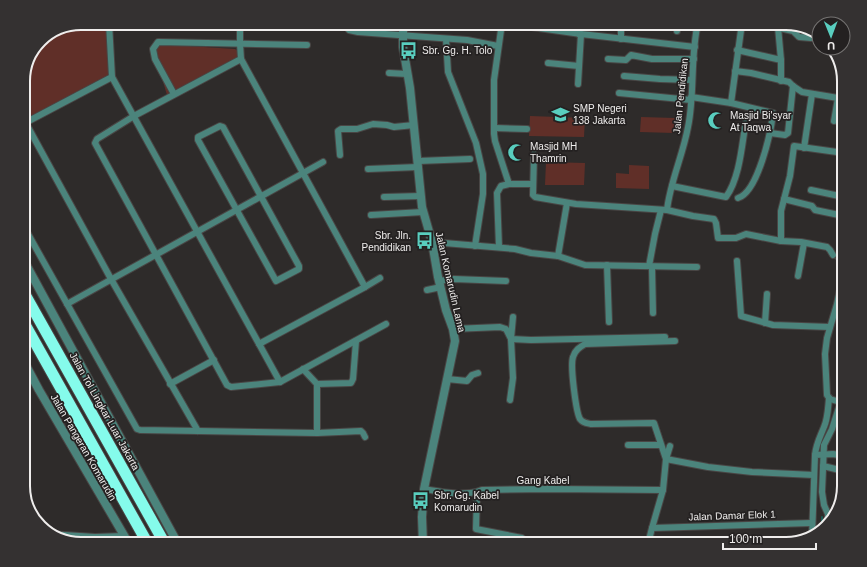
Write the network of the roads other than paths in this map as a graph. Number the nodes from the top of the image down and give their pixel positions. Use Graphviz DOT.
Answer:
graph roads {
  1 [pos="110,30"];
  2 [pos="240,30"];
  3 [pos="350,30"];
  4 [pos="402,30"];
  5 [pos="501,30"];
  6 [pos="552,30"];
  7 [pos="580,30"];
  8 [pos="621,30"];
  9 [pos="697,30"];
  10 [pos="741,30"];
  11 [pos="778,30"];
  12 [pos="789,30"];
  13 [pos="580,34"];
  14 [pos="402,36"];
  15 [pos="811,38"];
  16 [pos="446,39"];
  17 [pos="621,39"];
  18 [pos="240,44"];
  19 [pos="307,45"];
  20 [pos="498,46"];
  21 [pos="695,46"];
  22 [pos="737,50"];
  23 [pos="241,59"];
  24 [pos="608,59"];
  25 [pos="694,59"];
  26 [pos="781,60"];
  27 [pos="548,63"];
  28 [pos="579,66"];
  29 [pos="735,71"];
  30 [pos="389,73"];
  31 [pos="408,74"];
  32 [pos="624,76"];
  33 [pos="112,77"];
  34 [pos="692,80"];
  35 [pos="781,81"];
  36 [pos="578,84"];
  37 [pos="792,86"];
  38 [pos="619,92"];
  39 [pos="174,94"];
  40 [pos="812,94"];
  41 [pos="837,97"];
  42 [pos="691,99"];
  43 [pos="731,102"];
  44 [pos="837,112"];
  45 [pos="134,116"];
  46 [pos="747,116"];
  47 [pos="30,119"];
  48 [pos="834,122"];
  49 [pos="414,125"];
  50 [pos="494,128"];
  51 [pos="527,129"];
  52 [pos="30,133"];
  53 [pos="770,133"];
  54 [pos="804,148"];
  55 [pos="837,151"];
  56 [pos="534,154"];
  57 [pos="340,155"];
  58 [pos="470,159"];
  59 [pos="323,162"];
  60 [pos="418,164"];
  61 [pos="368,169"];
  62 [pos="302,174"];
  63 [pos="509,184"];
  64 [pos="533,184"];
  65 [pos="672,186"];
  66 [pos="811,190"];
  67 [pos="261,196"];
  68 [pos="421,196"];
  69 [pos="837,196"];
  70 [pos="384,197"];
  71 [pos="738,198"];
  72 [pos="784,199"];
  73 [pos="567,203"];
  74 [pos="236,210"];
  75 [pos="664,210"];
  76 [pos="423,212"];
  77 [pos="371,215"];
  78 [pos="837,215"];
  79 [pos="197,232"];
  80 [pos="30,238"];
  81 [pos="781,241"];
  82 [pos="432,242"];
  83 [pos="804,243"];
  84 [pos="475,246"];
  85 [pos="499,247"];
  86 [pos="155,255"];
  87 [pos="833,255"];
  88 [pos="558,256"];
  89 [pos="737,261"];
  90 [pos="607,265"];
  91 [pos="651,267"];
  92 [pos="697,267"];
  93 [pos="30,272"];
  94 [pos="798,276"];
  95 [pos="380,278"];
  96 [pos="111,279"];
  97 [pos="506,281"];
  98 [pos="440,284"];
  99 [pos="365,287"];
  100 [pos="428,290"];
  101 [pos="767,294"];
  102 [pos="30,303"];
  103 [pos="66,304"];
  104 [pos="837,304"];
  105 [pos="653,313"];
  106 [pos="513,316"];
  107 [pos="609,322"];
  108 [pos="765,323"];
  109 [pos="386,324"];
  110 [pos="830,327"];
  111 [pos="453,329"];
  112 [pos="30,333"];
  113 [pos="668,337"];
  114 [pos="511,339"];
  115 [pos="356,340"];
  116 [pos="675,341"];
  117 [pos="259,344"];
  118 [pos="214,360"];
  119 [pos="303,369"];
  120 [pos="30,373"];
  121 [pos="478,373"];
  122 [pos="447,379"];
  123 [pos="280,382"];
  124 [pos="170,384"];
  125 [pos="317,384"];
  126 [pos="830,398"];
  127 [pos="510,400"];
  128 [pos="837,401"];
  129 [pos="837,421"];
  130 [pos="198,431"];
  131 [pos="317,433"];
  132 [pos="365,438"];
  133 [pos="628,445"];
  134 [pos="660,445"];
  135 [pos="670,446"];
  136 [pos="824,454"];
  137 [pos="815,455"];
  138 [pos="837,455"];
  139 [pos="666,459"];
  140 [pos="823,466"];
  141 [pos="837,469"];
  142 [pos="814,475"];
  143 [pos="424,489"];
  144 [pos="663,490"];
  145 [pos="477,492"];
  146 [pos="828,514"];
  147 [pos="812,523"];
  148 [pos="652,528"];
  149 [pos="812,530"];
  150 [pos="71,536"];
  151 [pos="124,536"];
  152 [pos="82,537"];
  153 [pos="82,537"];
  154 [pos="144,537"];
  155 [pos="161,537"];
  156 [pos="174,537"];
  157 [pos="423,537"];
  158 [pos="517,537"];
  159 [pos="650,537"];
  1 -- 33 [label="street"];
  2 -- 18 [label="street"];
  3 -- 14 [label="street"];
  4 -- 14 [label="street, Jalan Komarudin Lama"];
  5 -- 20 [label="street"];
  6 -- 13 [label="street"];
  7 -- 13 [label="street"];
  8 -- 17 [label="street"];
  9 -- 21 [label="street, Jalan Pendidikan"];
  10 -- 22 [label="street"];
  11 -- 26 [label="street"];
  12 -- 15 [label="street"];
  13 -- 17 [label="street"];
  13 -- 28 [label="street"];
  14 -- 16 [label="street"];
  14 -- 31 [label="street, Jalan Komarudin Lama"];
  16 -- 20 [label="street"];
  16 -- 84 [label="street"];
  17 -- 21 [label="street"];
  18 -- 19 [label="street"];
  18 -- 23 [label="street"];
  18 -- 39 [label="street"];
  20 -- 50 [label="street"];
  21 -- 25 [label="street, Jalan Pendidikan"];
  22 -- 26 [label="street"];
  22 -- 29 [label="street"];
  23 -- 39 [label="street"];
  23 -- 62 [label="street"];
  24 -- 25 [label="street"];
  25 -- 34 [label="street, Jalan Pendidikan"];
  26 -- 35 [label="street"];
  27 -- 28 [label="street"];
  28 -- 36 [label="street"];
  29 -- 35 [label="street"];
  29 -- 43 [label="street"];
  30 -- 31 [label="street"];
  31 -- 49 [label="street, Jalan Komarudin Lama"];
  32 -- 34 [label="street"];
  33 -- 45 [label="street"];
  33 -- 47 [label="street"];
  34 -- 42 [label="street, Jalan Pendidikan"];
  35 -- 37 [label="street"];
  37 -- 40 [label="street"];
  37 -- 53 [label="street"];
  38 -- 42 [label="street"];
  39 -- 45 [label="street"];
  40 -- 41 [label="street"];
  40 -- 54 [label="street"];
  42 -- 43 [label="street"];
  42 -- 65 [label="street, Jalan Pendidikan"];
  43 -- 53 [label="street"];
  44 -- 48 [label="street"];
  45 -- 79 [label="street"];
  45 -- 86 [label="street"];
  46 -- 65 [label="street"];
  49 -- 57 [label="street"];
  49 -- 60 [label="street, Jalan Komarudin Lama"];
  50 -- 51 [label="street"];
  50 -- 63 [label="street"];
  52 -- 96 [label="street"];
  53 -- 71 [label="street"];
  54 -- 55 [label="street"];
  54 -- 72 [label="street"];
  56 -- 64 [label="street"];
  58 -- 60 [label="street"];
  59 -- 62 [label="street"];
  60 -- 61 [label="street"];
  60 -- 68 [label="street, Jalan Komarudin Lama"];
  62 -- 67 [label="street"];
  62 -- 99 [label="street"];
  63 -- 64 [label="street"];
  63 -- 85 [label="street"];
  64 -- 73 [label="street"];
  65 -- 75 [label="street, Jalan Pendidikan"];
  66 -- 69 [label="street"];
  67 -- 74 [label="street"];
  67 -- 74 [label="street"];
  67 -- 74 [label="street"];
  68 -- 70 [label="street"];
  68 -- 76 [label="street, Jalan Komarudin Lama"];
  72 -- 78 [label="street"];
  72 -- 81 [label="street"];
  73 -- 75 [label="street"];
  73 -- 88 [label="street"];
  74 -- 79 [label="street"];
  75 -- 81 [label="street"];
  75 -- 91 [label="street, Jalan Pendidikan"];
  76 -- 77 [label="street"];
  76 -- 82 [label="street, Jalan Komarudin Lama"];
  79 -- 86 [label="street"];
  79 -- 117 [label="street"];
  80 -- 103 [label="street"];
  81 -- 83 [label="street"];
  82 -- 84 [label="street"];
  82 -- 98 [label="street, Jalan Komarudin Lama"];
  83 -- 87 [label="street"];
  83 -- 94 [label="street"];
  84 -- 85 [label="street"];
  85 -- 88 [label="street"];
  86 -- 96 [label="street"];
  86 -- 118 [label="street"];
  88 -- 90 [label="street"];
  89 -- 108 [label="street"];
  90 -- 91 [label="street"];
  90 -- 107 [label="street"];
  91 -- 92 [label="street"];
  91 -- 105 [label="street, Jalan Pendidikan"];
  93 -- 156 [label="street"];
  95 -- 99 [label="street"];
  96 -- 103 [label="street"];
  96 -- 124 [label="street"];
  97 -- 98 [label="street"];
  98 -- 100 [label="street"];
  98 -- 111 [label="street, Jalan Komarudin Lama"];
  99 -- 117 [label="street"];
  101 -- 108 [label="street"];
  102 -- 155 [label="highway, Jalan Tol Lingkar Luar Jakarta"];
  103 -- 130 [label="street"];
  104 -- 110 [label="street"];
  106 -- 114 [label="street"];
  108 -- 110 [label="street"];
  109 -- 115 [label="street"];
  110 -- 126 [label="street"];
  111 -- 114 [label="street"];
  111 -- 122 [label="street, Jalan Komarudin Lama"];
  112 -- 154 [label="highway"];
  113 -- 114 [label="street"];
  114 -- 127 [label="street"];
  115 -- 119 [label="street"];
  115 -- 125 [label="street"];
  116 -- 134 [label="street"];
  117 -- 123 [label="street"];
  118 -- 123 [label="street"];
  118 -- 124 [label="street"];
  119 -- 123 [label="street"];
  119 -- 125 [label="street"];
  120 -- 151 [label="street, Jalan Pangeran Komarudin"];
  121 -- 122 [label="street"];
  122 -- 143 [label="street, Jalan Komarudin Lama"];
  124 -- 130 [label="street"];
  125 -- 131 [label="street"];
  126 -- 128 [label="street"];
  126 -- 137 [label="street"];
  129 -- 136 [label="street"];
  130 -- 131 [label="street"];
  131 -- 132 [label="street"];
  133 -- 134 [label="street"];
  134 -- 139 [label="street"];
  135 -- 139 [label="street"];
  136 -- 137 [label="street"];
  136 -- 138 [label="street"];
  136 -- 140 [label="street"];
  137 -- 142 [label="street"];
  139 -- 142 [label="street"];
  139 -- 144 [label="street"];
  140 -- 141 [label="street"];
  140 -- 146 [label="street"];
  142 -- 147 [label="street"];
  143 -- 145 [label="street, Gang Kabel"];
  143 -- 157 [label="street, Jalan Komarudin Lama"];
  144 -- 145 [label="street, Gang Kabel"];
  144 -- 148 [label="street"];
  145 -- 158 [label="street"];
  147 -- 148 [label="street, Jalan Damar Elok 1"];
  147 -- 149 [label="street"];
  148 -- 159 [label="street"];
  150 -- 153 [label="street"];
  151 -- 152 [label="street"];
}
